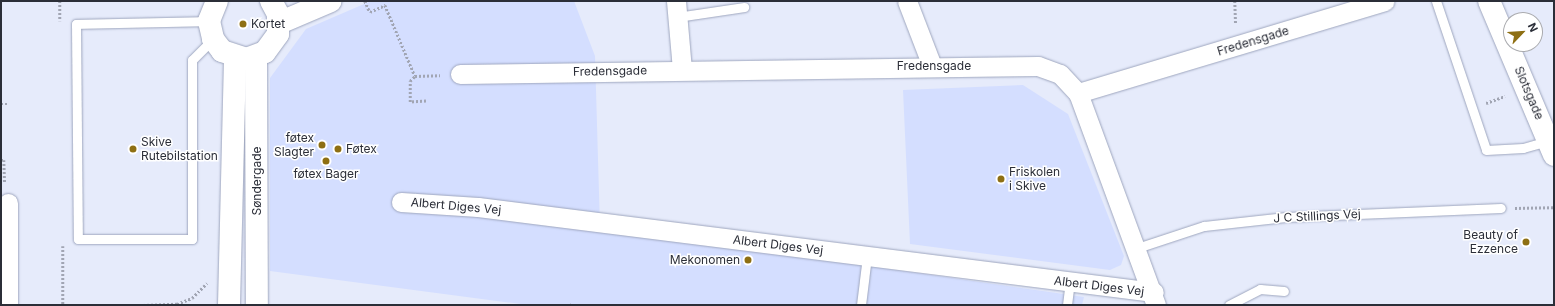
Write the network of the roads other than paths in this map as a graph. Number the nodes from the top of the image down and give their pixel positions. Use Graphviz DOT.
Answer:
graph roads {
  1 [pos="217,1"];
  2 [pos="271,1"];
  3 [pos="330,1"];
  4 [pos="907,1"];
  5 [pos="1385,1"];
  6 [pos="1436,1"];
  7 [pos="1490,1"];
  8 [pos="744,7"];
  9 [pos="677,9"];
  10 [pos="279,23"];
  11 [pos="211,30"];
  12 [pos="246,57"];
  13 [pos="932,66"];
  14 [pos="682,69"];
  15 [pos="454,75"];
  16 [pos="1078,92"];
  17 [pos="1552,145"];
  18 [pos="7,196"];
  19 [pos="401,202"];
  20 [pos="1501,208"];
  21 [pos="1137,248"];
  22 [pos="868,256"];
  23 [pos="1070,282"];
  24 [pos="1284,291"];
  25 [pos="1155,299"];
  26 [pos="8,305"];
  27 [pos="229,305"];
  28 [pos="257,305"];
  29 [pos="861,305"];
  30 [pos="1067,305"];
  31 [pos="1229,305"];
  1 -- 11 [label="street"];
  2 -- 10 [label="street"];
  3 -- 10 [label="street"];
  4 -- 13 [label="street"];
  5 -- 16 [label="street, Fredensgade"];
  6 -- 17 [label="lane"];
  7 -- 17 [label="street, Slotsgade"];
  8 -- 9 [label="lane"];
  9 -- 14 [label="street"];
  10 -- 12 [label="street"];
  11 -- 11 [label="lane"];
  11 -- 12 [label="street"];
  12 -- 27 [label="street, Søndergade"];
  12 -- 28 [label="street, Søndergade"];
  13 -- 14 [label="street, Fredensgade"];
  13 -- 16 [label="street, Fredensgade"];
  14 -- 15 [label="street, Fredensgade"];
  16 -- 21 [label="street"];
  18 -- 26 [label="street"];
  19 -- 22 [label="street, Albert Diges Vej"];
  20 -- 21 [label="lane, J C Stillings Vej"];
  21 -- 25 [label="street"];
  22 -- 23 [label="street, Albert Diges Vej"];
  22 -- 29 [label="lane"];
  23 -- 25 [label="street, Albert Diges Vej"];
  23 -- 30 [label="lane"];
  24 -- 31 [label="lane"];
}
